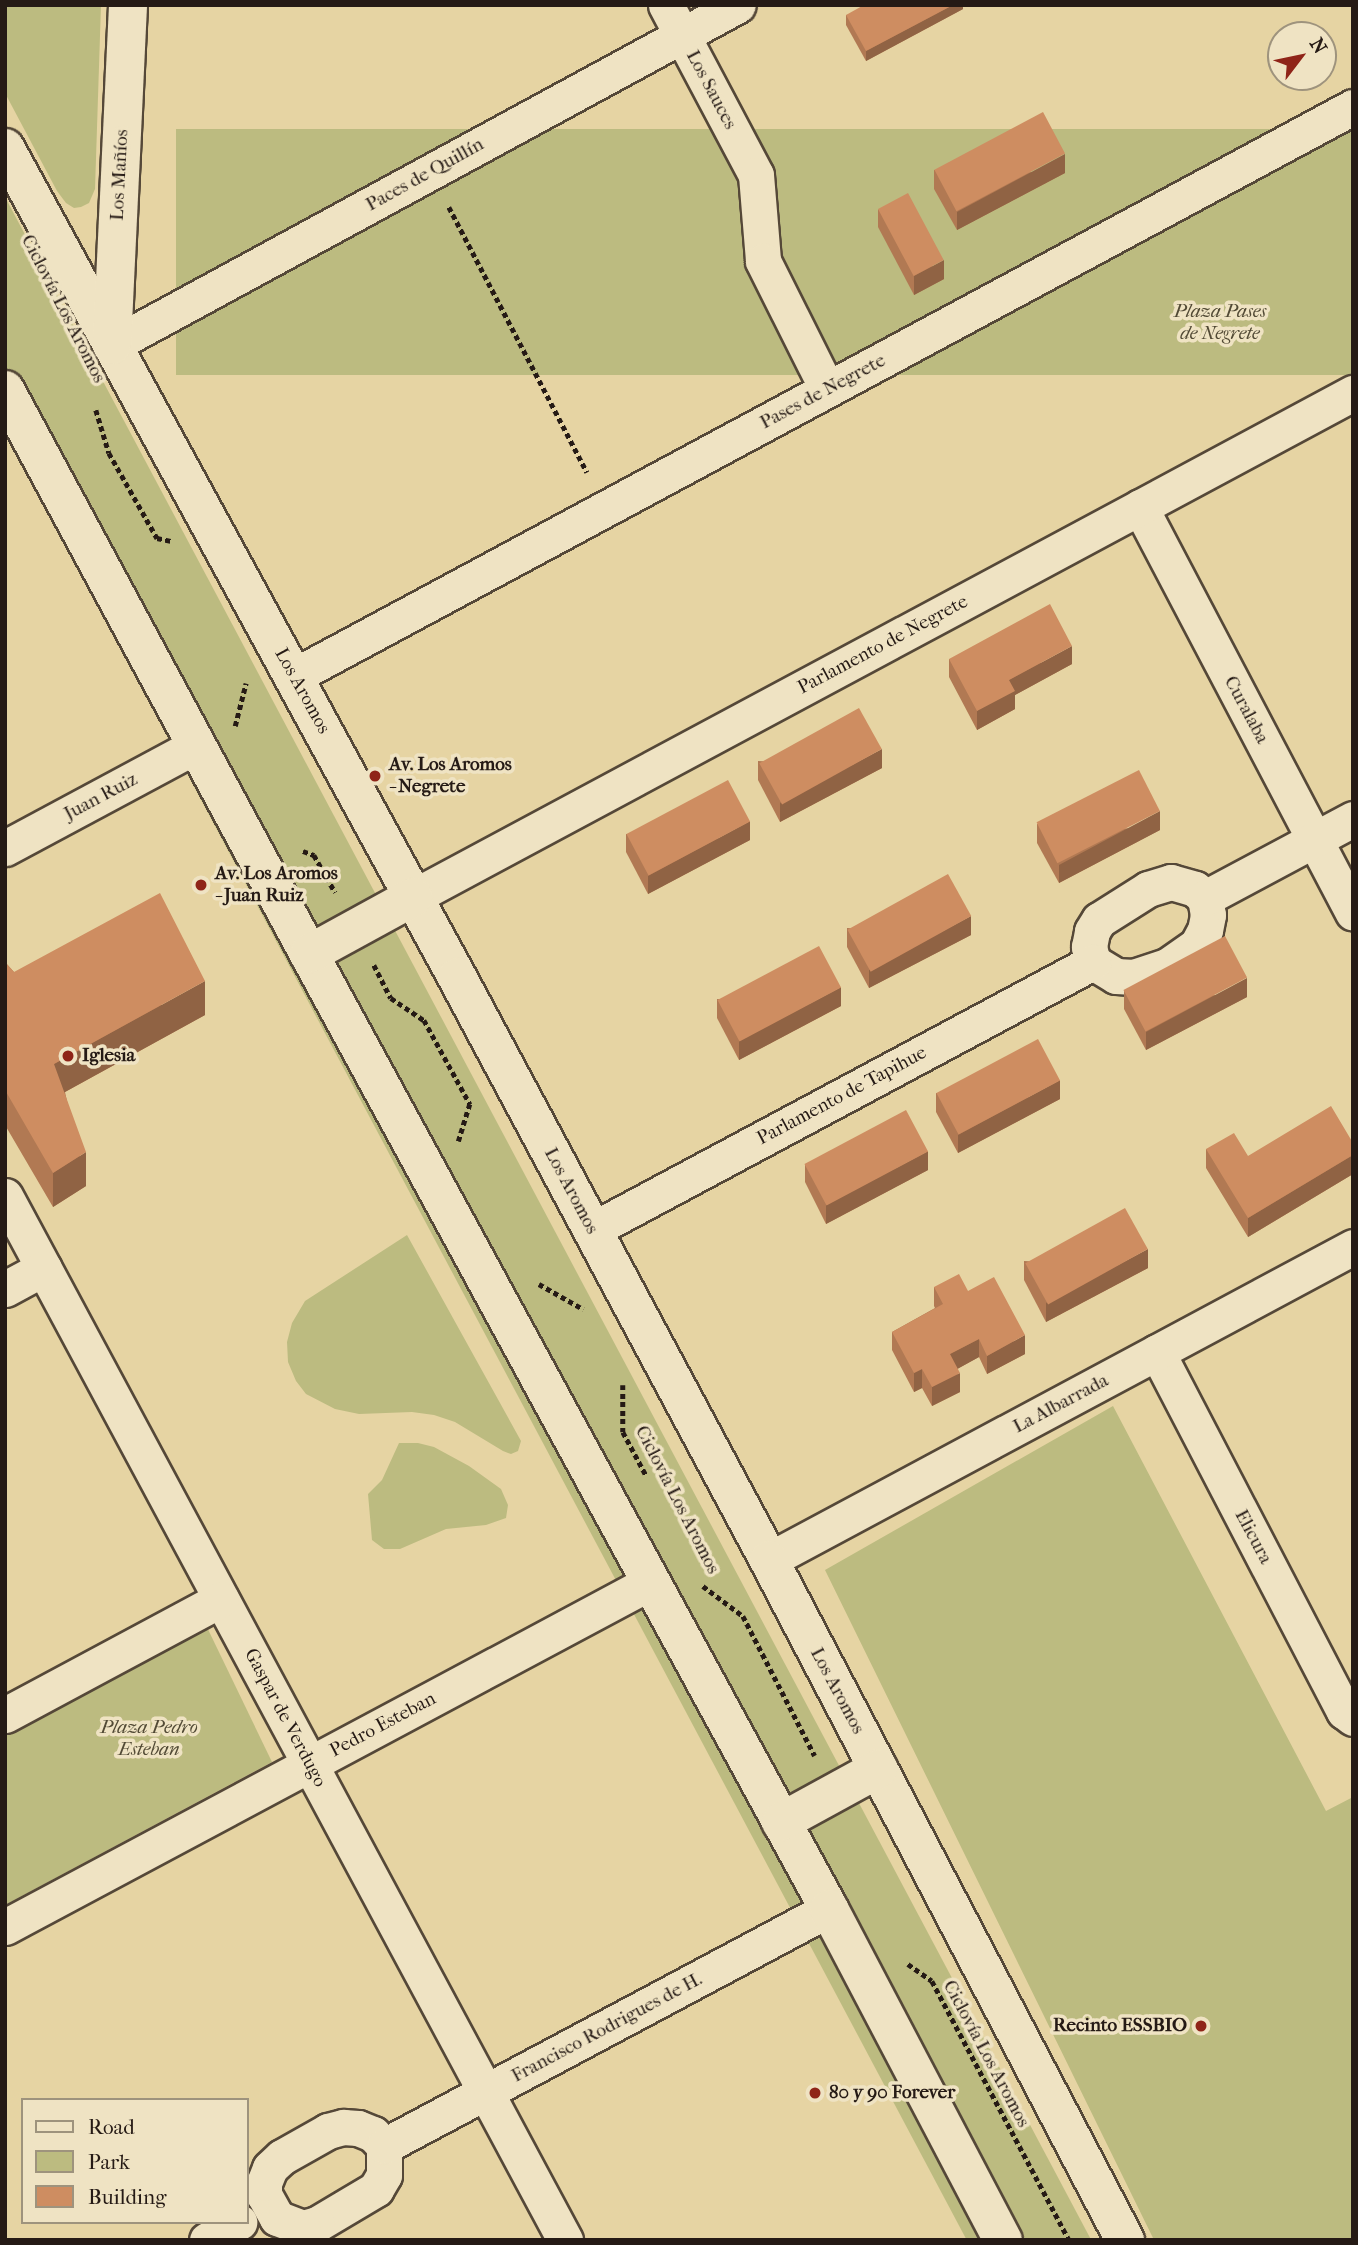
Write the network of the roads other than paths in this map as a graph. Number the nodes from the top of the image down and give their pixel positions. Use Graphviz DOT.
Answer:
graph roads {
  1 [pos="128,5"];
  2 [pos="738,5"];
  3 [pos="674,20"];
  4 [pos="1353,107"];
  5 [pos="5,148"];
  6 [pos="112,345"];
  7 [pos="827,389"];
  8 [pos="1353,393"];
  9 [pos="7,399"];
  10 [pos="1140,507"];
  11 [pos="294,676"];
  12 [pos="197,745"];
  13 [pos="1353,819"];
  14 [pos="1314,840"];
  15 [pos="5,848"];
  16 [pos="413,897"];
  17 [pos="1205,898"];
  18 [pos="1353,914"];
  19 [pos="309,954"];
  20 [pos="1093,962"];
  21 [pos="5,1196"];
  22 [pos="592,1230"];
  23 [pos="1353,1247"];
  24 [pos="44,1268"];
  25 [pos="5,1289"];
  26 [pos="1157,1352"];
  27 [pos="769,1560"];
  28 [pos="649,1583"];
  29 [pos="221,1599"];
  30 [pos="5,1715"];
  31 [pos="1353,1718"];
  32 [pos="309,1764"];
  33 [pos="878,1769"];
  34 [pos="781,1822"];
  35 [pos="830,1909"];
  36 [pos="5,1927"];
  37 [pos="485,2092"];
  38 [pos="384,2146"];
  39 [pos="252,2216"];
  40 [pos="237,2224"];
  41 [pos="206,2240"];
  42 [pos="565,2240"];
  43 [pos="1003,2240"];
  44 [pos="1125,2240"];
  1 -- 6 [label="main road, Los Mañíos"];
  2 -- 3 [label="street, Paces de Quillín"];
  3 -- 6 [label="street, Paces de Quillín"];
  3 -- 7 [label="street, Los Sauces"];
  4 -- 7 [label="street, Pases de Negrete"];
  5 -- 6 [label="main road, Los Aromos"];
  6 -- 11 [label="main road, Los Aromos"];
  7 -- 11 [label="street, Pases de Negrete"];
  8 -- 10 [label="street, Parlamento de Negrete"];
  9 -- 12 [label="main road"];
  10 -- 14 [label="street, Curalaba"];
  10 -- 16 [label="street, Parlamento de Negrete"];
  11 -- 16 [label="main road, Los Aromos"];
  12 -- 15 [label="street, Juan Ruiz"];
  12 -- 19 [label="main road"];
  13 -- 14 [label="street"];
  14 -- 17 [label="street"];
  14 -- 18 [label="street, Curalaba"];
  16 -- 19 [label="main road"];
  16 -- 22 [label="main road, Los Aromos"];
  17 -- 20 [label="street"];
  17 -- 20 [label="street"];
  19 -- 28 [label="main road"];
  20 -- 22 [label="street, Parlamento de Tapihue"];
  21 -- 24 [label="street, Gaspar de Verdugo"];
  22 -- 27 [label="main road, Los Aromos"];
  23 -- 26 [label="street, La Albarrada"];
  24 -- 25 [label="street"];
  24 -- 29 [label="street, Gaspar de Verdugo"];
  26 -- 27 [label="street, La Albarrada"];
  26 -- 31 [label="street, Elicura"];
  27 -- 33 [label="main road, Los Aromos"];
  28 -- 32 [label="street, Pedro Esteban"];
  28 -- 34 [label="main road"];
  29 -- 30 [label="street"];
  29 -- 32 [label="street, Gaspar de Verdugo"];
  32 -- 36 [label="street, Pedro Esteban"];
  32 -- 37 [label="street, Gaspar de Verdugo"];
  33 -- 34 [label="main road"];
  33 -- 44 [label="main road, Los Aromos"];
  34 -- 35 [label="main road"];
  35 -- 37 [label="street, Francisco Rodrigues de H."];
  35 -- 43 [label="main road"];
  37 -- 38 [label="street, Francisco Rodrigues de H."];
  37 -- 42 [label="street, Gaspar de Verdugo"];
  38 -- 39 [label="street"];
  38 -- 39 [label="street"];
  40 -- 41 [label="street"];
}
